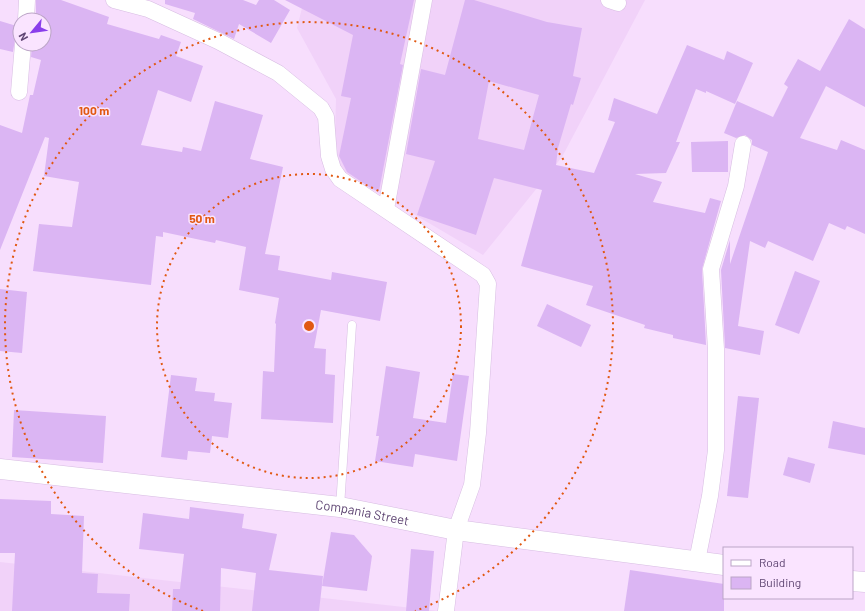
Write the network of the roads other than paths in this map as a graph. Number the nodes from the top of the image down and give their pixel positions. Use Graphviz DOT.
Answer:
graph roads {
  1 [pos="27,0"];
  2 [pos="114,0"];
  3 [pos="424,0"];
  4 [pos="26,12"];
  5 [pos="22,52"];
  6 [pos="19,92"];
  7 [pos="744,144"];
  8 [pos="386,209"];
  9 [pos="352,325"];
  10 [pos="0,469"];
  11 [pos="340,507"];
  12 [pos="456,530"];
  13 [pos="697,561"];
  14 [pos="723,565"];
  15 [pos="853,581"];
  16 [pos="865,582"];
  17 [pos="446,611"];
  1 -- 4 [label="street"];
  2 -- 8 [label="street"];
  3 -- 8 [label="street"];
  5 -- 6 [label="street"];
  7 -- 13 [label="street"];
  8 -- 12 [label="street"];
  9 -- 11 [label="lane"];
  10 -- 11 [label="street, Compania Street"];
  11 -- 12 [label="street, Compania Street"];
  12 -- 13 [label="street, Compania Street"];
  12 -- 17 [label="street"];
  13 -- 14 [label="street, Compania Street"];
  15 -- 16 [label="street"];
}
